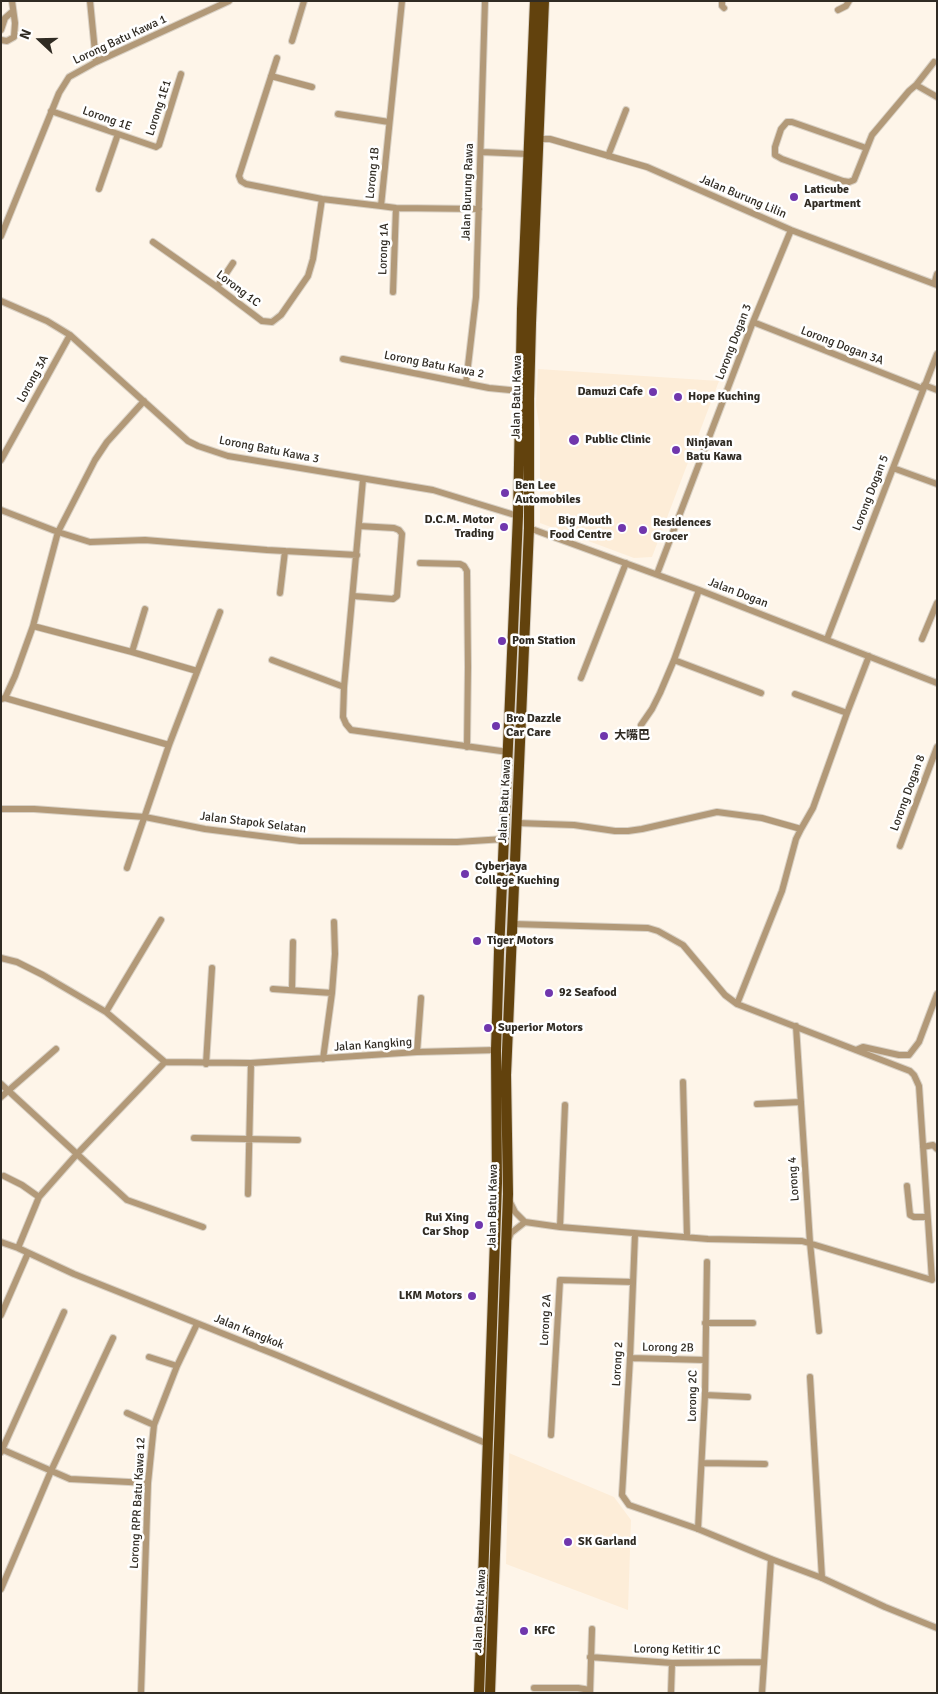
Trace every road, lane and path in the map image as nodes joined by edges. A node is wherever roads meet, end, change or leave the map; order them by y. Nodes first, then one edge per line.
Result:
1 (12, 1) edge
2 (90, 1) edge
3 (229, 1) edge
4 (304, 1) edge
5 (402, 1) edge
6 (485, 1) edge
7 (535, 1) edge
8 (544, 1) edge
9 (849, 1) edge
10 (838, 10) dead end
11 (12, 11) junction
12 (1, 30) edge
13 (1, 40) edge
14 (292, 41) dead end
15 (277, 58) dead end
16 (96, 62) junction
17 (934, 62) dead end
18 (181, 74) dead end
19 (271, 76) junction
20 (916, 85) junction
21 (312, 87) dead end
22 (937, 98) edge
23 (626, 110) dead end
24 (51, 111) junction
25 (338, 114) dead end
26 (389, 122) junction
27 (118, 134) junction
28 (538, 139) junction
29 (156, 147) joint
30 (866, 148) junction
31 (481, 152) junction
32 (528, 154) junction
33 (608, 156) junction
34 (99, 189) dead end
35 (322, 199) junction
36 (380, 206) junction
37 (396, 208) junction
38 (479, 208) junction
39 (791, 230) junction
40 (1, 236) edge
41 (153, 242) dead end
42 (234, 263) dead end
43 (937, 274) edge
44 (935, 284) edge
45 (217, 287) junction
46 (393, 292) dead end
47 (1, 301) edge
48 (753, 322) junction
49 (70, 336) junction
50 (937, 354) edge
51 (344, 359) dead end
52 (466, 383) junction
53 (923, 387) junction
54 (520, 390) junction
55 (937, 390) edge
56 (144, 401) junction
57 (1, 460) edge
58 (893, 468) junction
59 (364, 479) junction
60 (937, 484) edge
61 (1, 510) edge
62 (518, 516) junction
63 (359, 526) junction
64 (529, 528) junction
65 (58, 532) junction
66 (285, 551) junction
67 (357, 555) junction
68 (420, 563) dead end
69 (626, 563) junction
70 (657, 574) junction
71 (699, 590) junction
72 (280, 592) dead end
73 (353, 596) junction
74 (937, 603) edge
75 (146, 609) dead end
76 (220, 612) dead end
77 (34, 626) junction
78 (827, 639) junction
79 (922, 639) dead end
80 (132, 652) junction
81 (869, 656) junction
82 (272, 660) dead end
83 (674, 660) junction
84 (197, 671) junction
85 (581, 678) dead end
86 (937, 683) edge
87 (344, 687) junction
88 (761, 693) dead end
89 (795, 694) dead end
90 (3, 698) edge
91 (847, 713) junction
92 (641, 725) dead end
93 (169, 745) junction
94 (467, 747) junction
95 (937, 747) edge
96 (508, 752) junction
97 (1, 810) edge
98 (145, 817) junction
99 (517, 823) junction
100 (801, 829) junction
101 (504, 839) junction
102 (900, 846) dead end
103 (127, 868) dead end
104 (161, 920) dead end
105 (334, 922) dead end
106 (513, 924) junction
107 (293, 942) dead end
108 (1, 958) edge
109 (212, 968) dead end
110 (274, 989) dead end
111 (292, 990) junction
112 (332, 993) junction
113 (937, 994) edge
114 (420, 998) dead end
115 (737, 1004) junction
116 (106, 1012) junction
117 (796, 1026) junction
118 (56, 1049) dead end
119 (496, 1050) junction
120 (856, 1050) junction
121 (417, 1052) junction
122 (323, 1059) junction
123 (165, 1062) junction
124 (251, 1063) junction
125 (206, 1064) junction
126 (683, 1082) dead end
127 (1, 1084) edge
128 (8, 1090) junction
129 (1, 1096) edge
130 (801, 1102) junction
131 (756, 1104) dead end
132 (565, 1105) dead end
133 (194, 1138) dead end
134 (250, 1139) junction
135 (298, 1140) dead end
136 (923, 1147) junction
137 (937, 1149) edge
138 (77, 1154) junction
139 (4, 1176) dead end
140 (907, 1186) dead end
141 (248, 1194) dead end
142 (508, 1194) junction
143 (39, 1197) junction
144 (927, 1217) junction
145 (525, 1222) junction
146 (203, 1227) dead end
147 (560, 1227) junction
148 (635, 1234) junction
149 (687, 1236) junction
150 (1, 1242) edge
151 (810, 1243) junction
152 (18, 1248) junction
153 (28, 1253) junction
154 (505, 1254) junction
155 (707, 1262) dead end
156 (934, 1280) edge
157 (633, 1282) junction
158 (64, 1312) dead end
159 (1, 1315) edge
160 (705, 1323) junction
161 (753, 1323) dead end
162 (197, 1324) junction
163 (818, 1331) dead end
164 (113, 1338) dead end
165 (149, 1357) dead end
166 (630, 1358) junction
167 (705, 1360) junction
168 (177, 1366) junction
169 (810, 1377) dead end
170 (704, 1395) junction
171 (748, 1397) dead end
172 (127, 1413) dead end
173 (154, 1425) junction
174 (551, 1435) dead end
175 (488, 1444) junction
176 (2, 1450) edge
177 (702, 1463) junction
178 (764, 1464) dead end
179 (51, 1471) junction
180 (148, 1482) junction
181 (698, 1529) junction
182 (771, 1559) junction
183 (822, 1578) junction
184 (1, 1589) edge
185 (937, 1628) edge
186 (592, 1629) dead end
187 (590, 1657) junction
188 (764, 1662) junction
189 (672, 1663) junction
190 (534, 1688) dead end
191 (590, 1691) edge
192 (142, 1693) edge
193 (479, 1693) edge
194 (490, 1693) edge
195 (671, 1693) edge
196 (762, 1693) edge

1 - 11 street
2 - 16 street
3 - 16 street, Lorong Batu Kawa 1
4 - 14 street
5 - 26 street, Lorong 1B
6 - 31 street, Jalan Burung Rawa
7 - 32 highway, Jalan Batu Kawa
8 - 28 highway, Jalan Batu Kawa
9 - 10 street
11 - 12 street
11 - 13 street
15 - 19 street
16 - 24 street, Lorong Batu Kawa 1
17 - 20 street
18 - 29 street, Lorong 1E1
19 - 21 street
19 - 35 street, Lorong 1B
20 - 22 street
20 - 30 street
23 - 33 street
24 - 27 street, Lorong 1E
24 - 40 street, Lorong Batu Kawa 1
25 - 26 street
26 - 36 street, Lorong 1B
27 - 29 street, Lorong 1E
27 - 34 street
28 - 33 street, Jalan Burung Lilin
28 - 64 highway, Jalan Batu Kawa
30 - 30 street
31 - 32 street
31 - 38 street, Jalan Burung Rawa
32 - 54 highway, Jalan Batu Kawa
33 - 39 street, Jalan Burung Lilin
35 - 36 street, Lorong 1B
35 - 45 street, Lorong 1C
36 - 37 street
37 - 38 street
37 - 46 street, Lorong 1A
38 - 52 street, Jalan Burung Rawa
39 - 44 street, Jalan Burung Lilin
39 - 48 street, Lorong Dogan 3
41 - 45 street, Lorong 1C
42 - 45 street
43 - 44 street
47 - 49 street, Lorong Batu Kawa 3
48 - 53 street, Lorong Dogan 3A
48 - 70 street, Lorong Dogan 3
49 - 56 street, Lorong Batu Kawa 3
49 - 57 street, Lorong 3A
50 - 53 street, Lorong Dogan 5
51 - 52 street, Lorong Batu Kawa 2
52 - 54 street, Lorong Batu Kawa 2
53 - 55 street, Lorong Dogan 3A
53 - 58 street, Lorong Dogan 5
54 - 62 highway, Jalan Batu Kawa
56 - 59 street, Lorong Batu Kawa 3
56 - 65 street
58 - 60 street
58 - 78 street, Lorong Dogan 5
59 - 62 street, Lorong Batu Kawa 3
59 - 63 street
61 - 65 street
62 - 96 highway, Jalan Batu Kawa
63 - 67 street
63 - 73 street
64 - 69 street, Jalan Dogan
64 - 99 highway, Jalan Batu Kawa
65 - 66 street
65 - 77 street
66 - 67 street
66 - 72 street
67 - 73 street
68 - 94 street
69 - 70 street, Jalan Dogan
69 - 85 street
70 - 71 street, Jalan Dogan
71 - 78 street, Jalan Dogan
71 - 83 street
73 - 87 street
74 - 79 street
75 - 80 street
76 - 84 street
77 - 80 street
77 - 90 street
78 - 81 street, Jalan Dogan
80 - 84 street
81 - 86 street, Jalan Dogan
81 - 91 street
82 - 87 street
83 - 88 street
83 - 92 street
84 - 93 street
87 - 94 street
89 - 91 street
90 - 93 street
91 - 100 street
93 - 98 street
94 - 96 street
95 - 102 street, Lorong Dogan 8
96 - 101 highway, Jalan Batu Kawa
97 - 98 street, Jalan Stapok Selatan
98 - 101 street, Jalan Stapok Selatan
98 - 103 street
99 - 100 street
99 - 106 highway, Jalan Batu Kawa
100 - 115 street
101 - 119 highway, Jalan Batu Kawa
104 - 116 street
105 - 112 street
106 - 115 street
106 - 142 highway, Jalan Batu Kawa
107 - 111 street
108 - 116 street
109 - 125 street
110 - 111 street
111 - 112 street
112 - 122 street
113 - 120 street
114 - 121 street
115 - 117 street
116 - 123 street
117 - 120 street
117 - 130 street, Lorong 4
118 - 128 street
119 - 121 street, Jalan Kangking
119 - 175 highway, Jalan Batu Kawa
120 - 136 street
121 - 122 street, Jalan Kangking
122 - 124 street, Jalan Kangking
123 - 125 street, Jalan Kangking
123 - 138 street
124 - 125 street, Jalan Kangking
124 - 134 street
126 - 149 street
127 - 128 street
128 - 129 street
128 - 138 street
130 - 131 street
130 - 151 street, Lorong 4
132 - 147 street
133 - 134 street
134 - 135 street
134 - 141 street
136 - 137 street
136 - 144 street
138 - 143 street
138 - 146 street
139 - 143 street
140 - 144 street
142 - 145 street
142 - 154 highway, Jalan Batu Kawa
143 - 152 street
144 - 156 street
145 - 147 street
145 - 154 street
147 - 148 street
148 - 149 street
148 - 157 street, Lorong 2
149 - 151 street
150 - 152 street, Jalan Kangkok
151 - 156 street
151 - 163 street, Lorong 4
152 - 153 street, Jalan Kangkok
153 - 159 street
153 - 162 street, Jalan Kangkok
154 - 194 highway, Jalan Batu Kawa
155 - 160 street, Lorong 2C
157 - 166 street, Lorong 2
157 - 174 street, Lorong 2A
158 - 176 street
160 - 161 street
160 - 167 street, Lorong 2C
162 - 168 street, Lorong RPR Batu Kawa 12
162 - 175 street, Jalan Kangkok
164 - 179 street
165 - 168 street
166 - 167 street, Lorong 2B
166 - 181 street, Lorong 2
167 - 170 street, Lorong 2C
168 - 173 street, Lorong RPR Batu Kawa 12
169 - 183 street
170 - 171 street
170 - 177 street, Lorong 2C
172 - 173 street
173 - 180 street, Lorong RPR Batu Kawa 12
175 - 193 highway, Jalan Batu Kawa
176 - 179 street
177 - 178 street
177 - 181 street, Lorong 2C
179 - 180 street
179 - 184 street
180 - 192 street, Lorong RPR Batu Kawa 12
181 - 182 street
182 - 183 street
182 - 188 street
183 - 185 street
186 - 187 street
187 - 189 street, Lorong Ketitir 1C
187 - 191 street
188 - 189 street, Lorong Ketitir 1C
188 - 196 street
189 - 195 street
190 - 191 street

